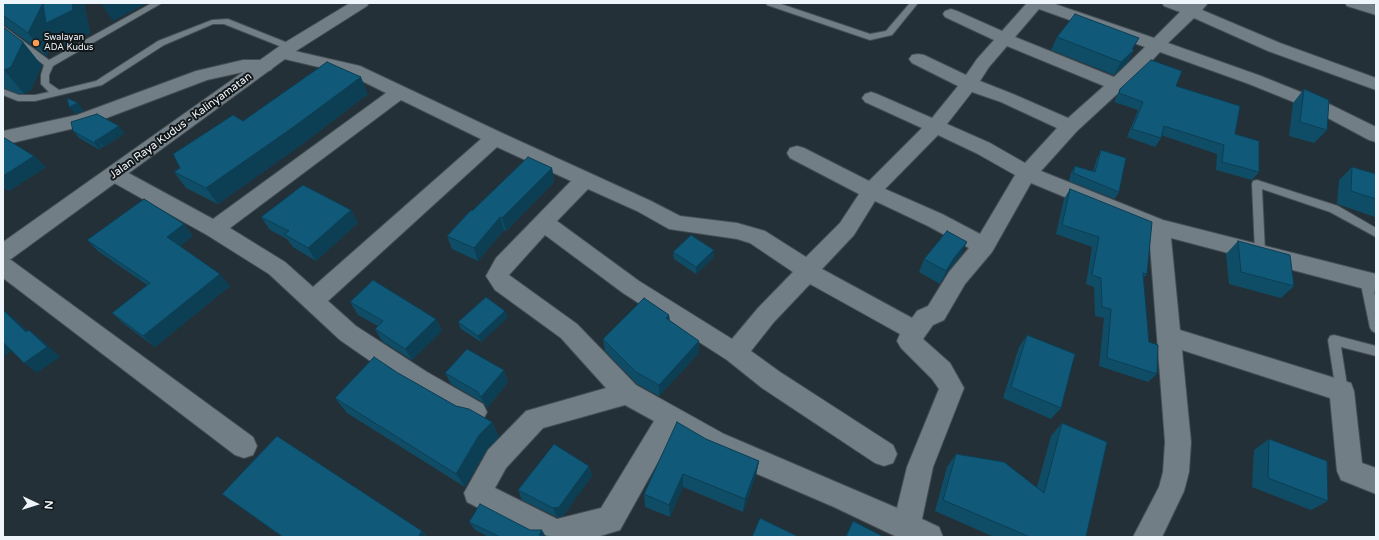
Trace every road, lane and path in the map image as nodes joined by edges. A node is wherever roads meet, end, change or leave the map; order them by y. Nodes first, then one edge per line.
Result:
1 (158, 3) edge
2 (361, 3) edge
3 (770, 3) edge
4 (914, 3) edge
5 (1036, 3) edge
6 (1170, 3) edge
7 (1353, 3) edge
8 (1196, 7) edge
9 (1376, 10) edge
10 (951, 14) dead end
11 (3, 29) edge
12 (1005, 39) junction
13 (1156, 46) junction
14 (286, 50) junction
15 (918, 59) dead end
16 (49, 64) junction
17 (265, 66) junction
18 (969, 84) junction
19 (1116, 84) junction
20 (1376, 84) edge
21 (3, 92) edge
22 (399, 92) junction
23 (57, 93) junction
24 (871, 98) dead end
25 (1070, 126) junction
26 (935, 127) junction
27 (1376, 134) edge
28 (3, 138) edge
29 (495, 138) junction
30 (797, 153) dead end
31 (1027, 173) junction
32 (114, 174) junction
33 (585, 179) junction
34 (871, 191) junction
35 (543, 222) junction
36 (1159, 227) junction
37 (214, 229) junction
38 (1376, 233) edge
39 (984, 246) junction
40 (1260, 252) junction
41 (3, 253) edge
42 (3, 266) edge
43 (806, 270) junction
44 (1371, 281) edge
45 (312, 301) junction
46 (1376, 328) edge
47 (915, 331) junction
48 (1168, 336) junction
49 (1376, 351) edge
50 (736, 353) junction
51 (1342, 391) junction
52 (627, 393) junction
53 (474, 412) edge
54 (670, 417) junction
55 (244, 446) dead end
56 (884, 454) dead end
57 (1376, 481) edge
58 (917, 532) edge
59 (1147, 537) edge

1 - 16 lane
2 - 14 street, Jalan Raya Kudus - Kalinyamatan
3 - 4 lane
5 - 12 street
5 - 13 street
6 - 8 street
7 - 9 street
8 - 13 street
8 - 20 street
10 - 12 street
11 - 16 lane
12 - 18 street
12 - 19 street
13 - 19 street
13 - 27 street
14 - 17 street, Jalan Raya Kudus - Kalinyamatan
14 - 22 street
14 - 23 lane
15 - 18 street
16 - 23 lane
17 - 28 street
17 - 32 street, Jalan Raya Kudus - Kalinyamatan
18 - 25 street
18 - 26 street
19 - 25 street
21 - 23 lane
22 - 29 street
22 - 37 street
24 - 26 street
25 - 31 street
26 - 31 street
26 - 34 street
29 - 33 street
29 - 45 street
30 - 34 street
31 - 36 street
31 - 39 street
32 - 37 street
32 - 41 street, Jalan Raya Kudus - Kalinyamatan
33 - 35 street
33 - 43 street
34 - 39 street
34 - 43 street
35 - 50 street
35 - 52 street
36 - 40 street
36 - 48 street
37 - 45 street
38 - 40 lane
39 - 47 street
40 - 44 street
42 - 55 street
43 - 47 street
43 - 50 street
44 - 46 lane
45 - 53 street
47 - 58 street
48 - 51 street
48 - 59 street
49 - 51 lane
50 - 56 street
51 - 57 street
52 - 54 street
52 - 54 street
54 - 58 street

